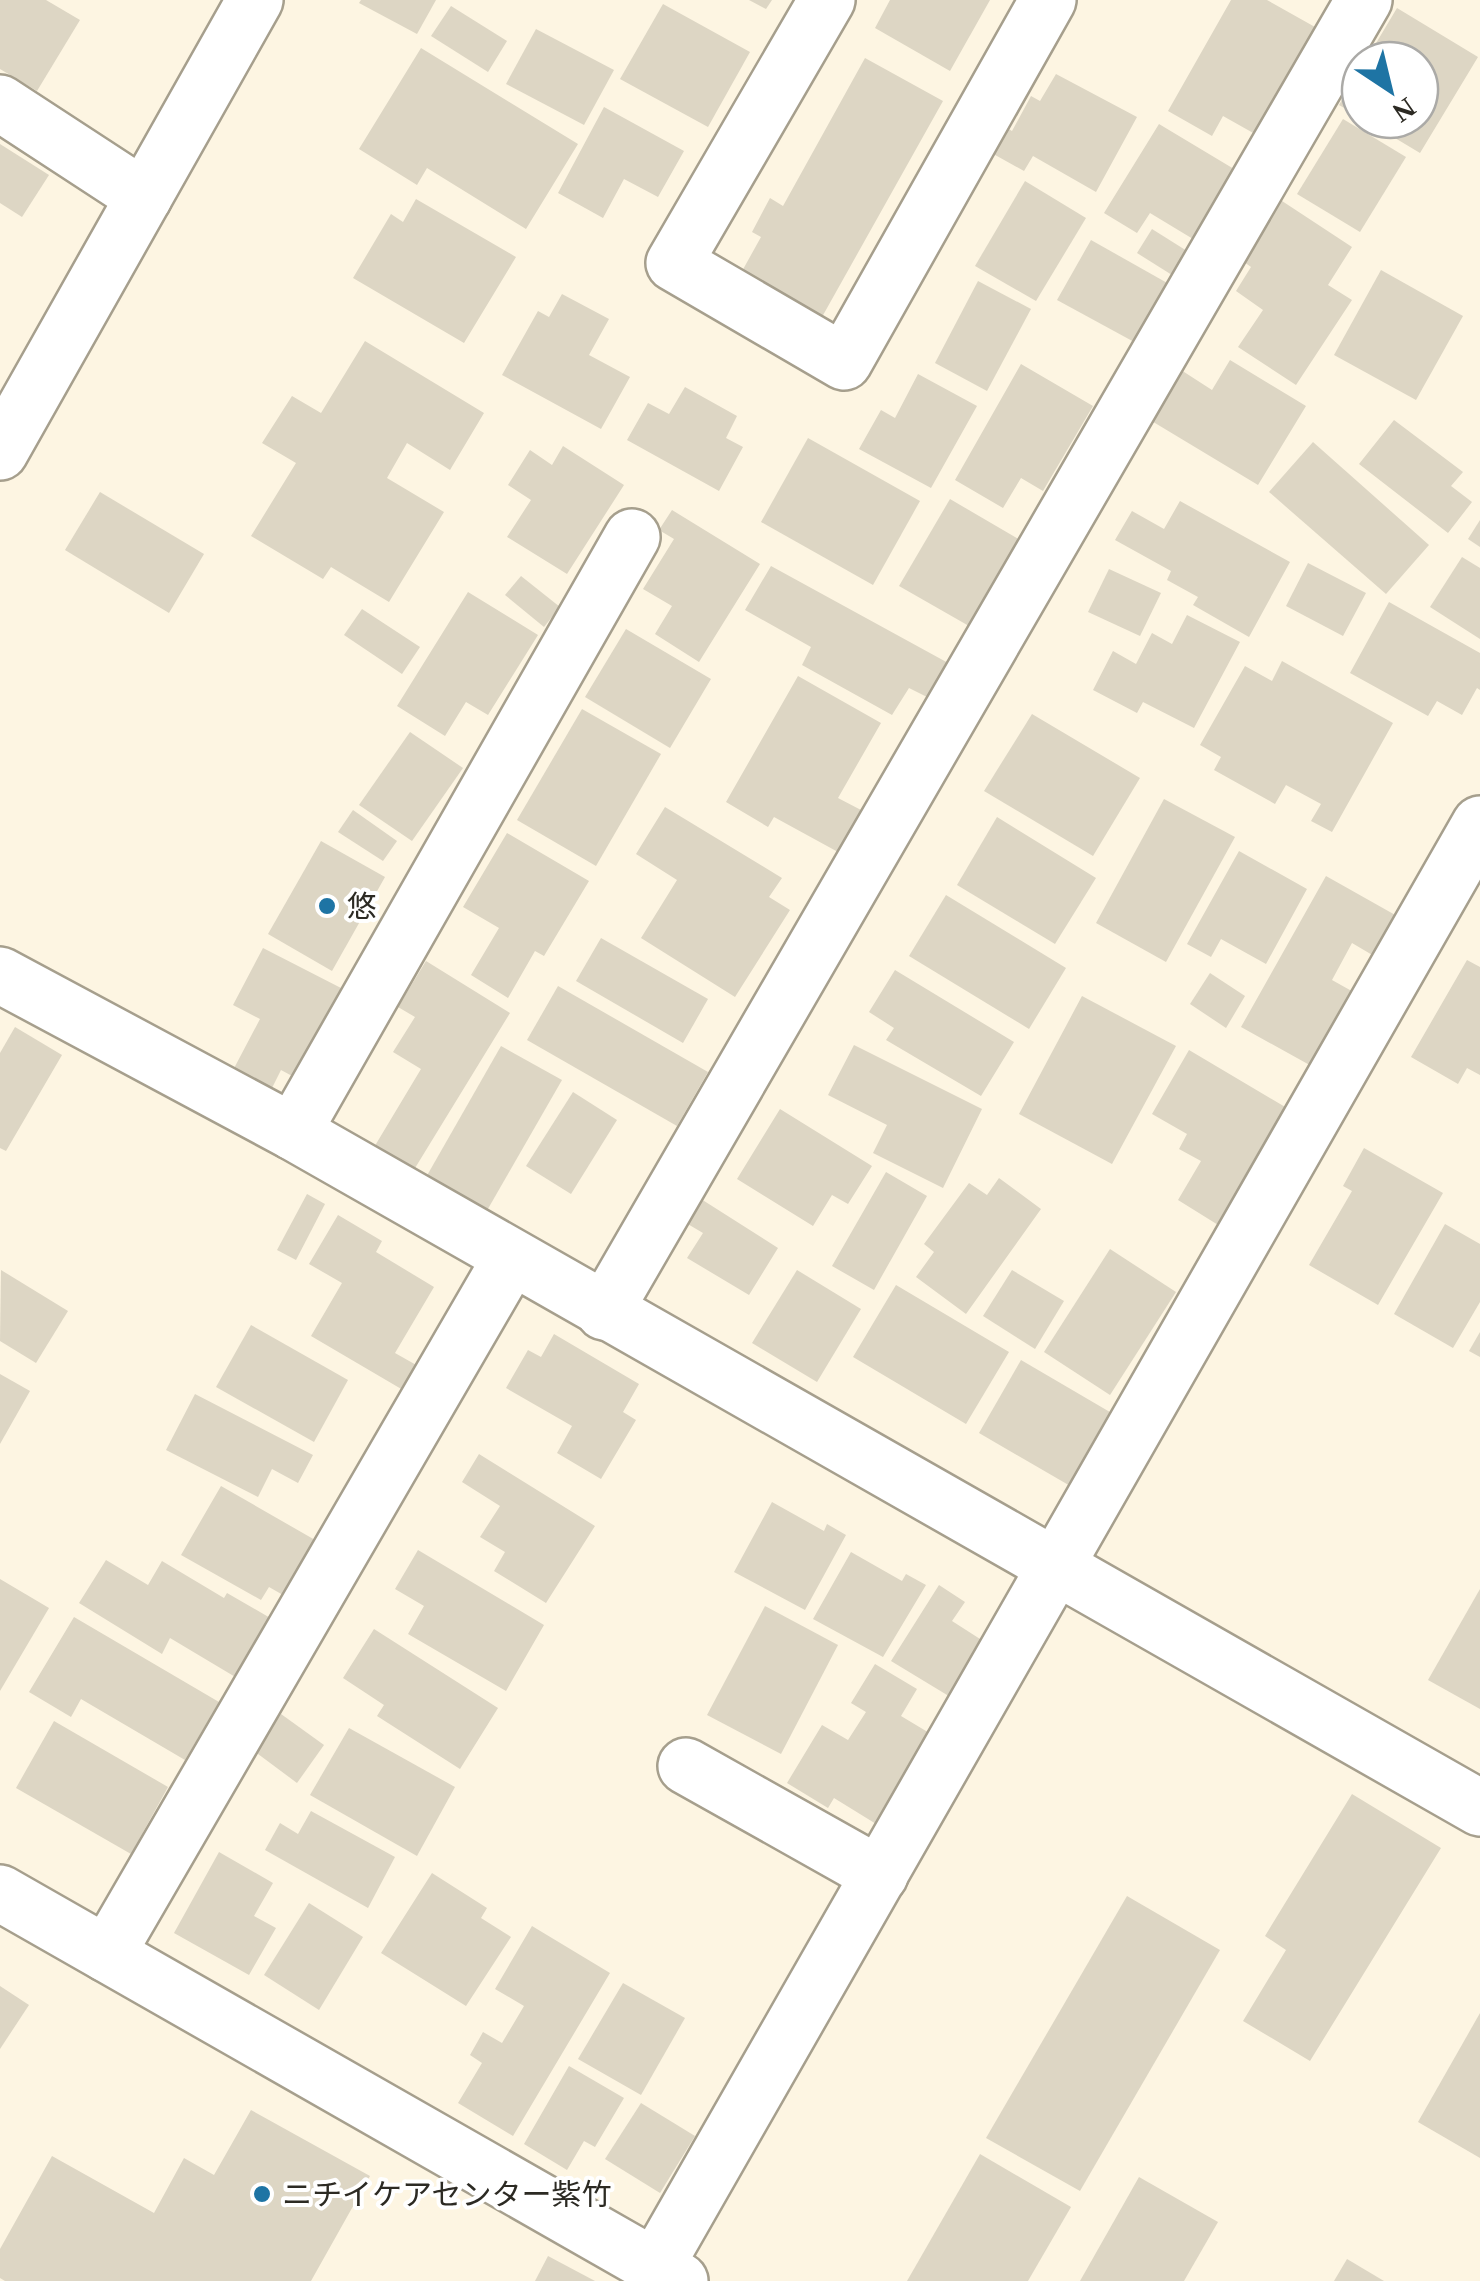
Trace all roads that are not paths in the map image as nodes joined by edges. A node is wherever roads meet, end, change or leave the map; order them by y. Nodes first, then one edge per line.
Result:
1 (255, 0) edge
2 (827, 0) edge
3 (1048, 0) edge
4 (1364, 0) edge
5 (0, 104) edge
6 (144, 196) junction
7 (0, 452) edge
8 (632, 537) dead end
9 (1480, 824) edge
10 (0, 975) edge
11 (293, 1132) junction
12 (512, 1258) junction
13 (604, 1312) junction
14 (1055, 1568) junction
15 (686, 1766) dead end
16 (1480, 1808) edge
17 (880, 1875) junction
18 (0, 1894) edge
19 (107, 1954) junction
20 (668, 2274) edge

1 - 6 street
2 - 3 street
4 - 13 street
5 - 6 street
6 - 7 street
8 - 11 street
9 - 14 street
10 - 11 street
11 - 12 street
12 - 13 street
12 - 19 street
13 - 14 street
14 - 16 street
14 - 17 street
15 - 17 street
17 - 20 street
18 - 19 street
19 - 20 street

